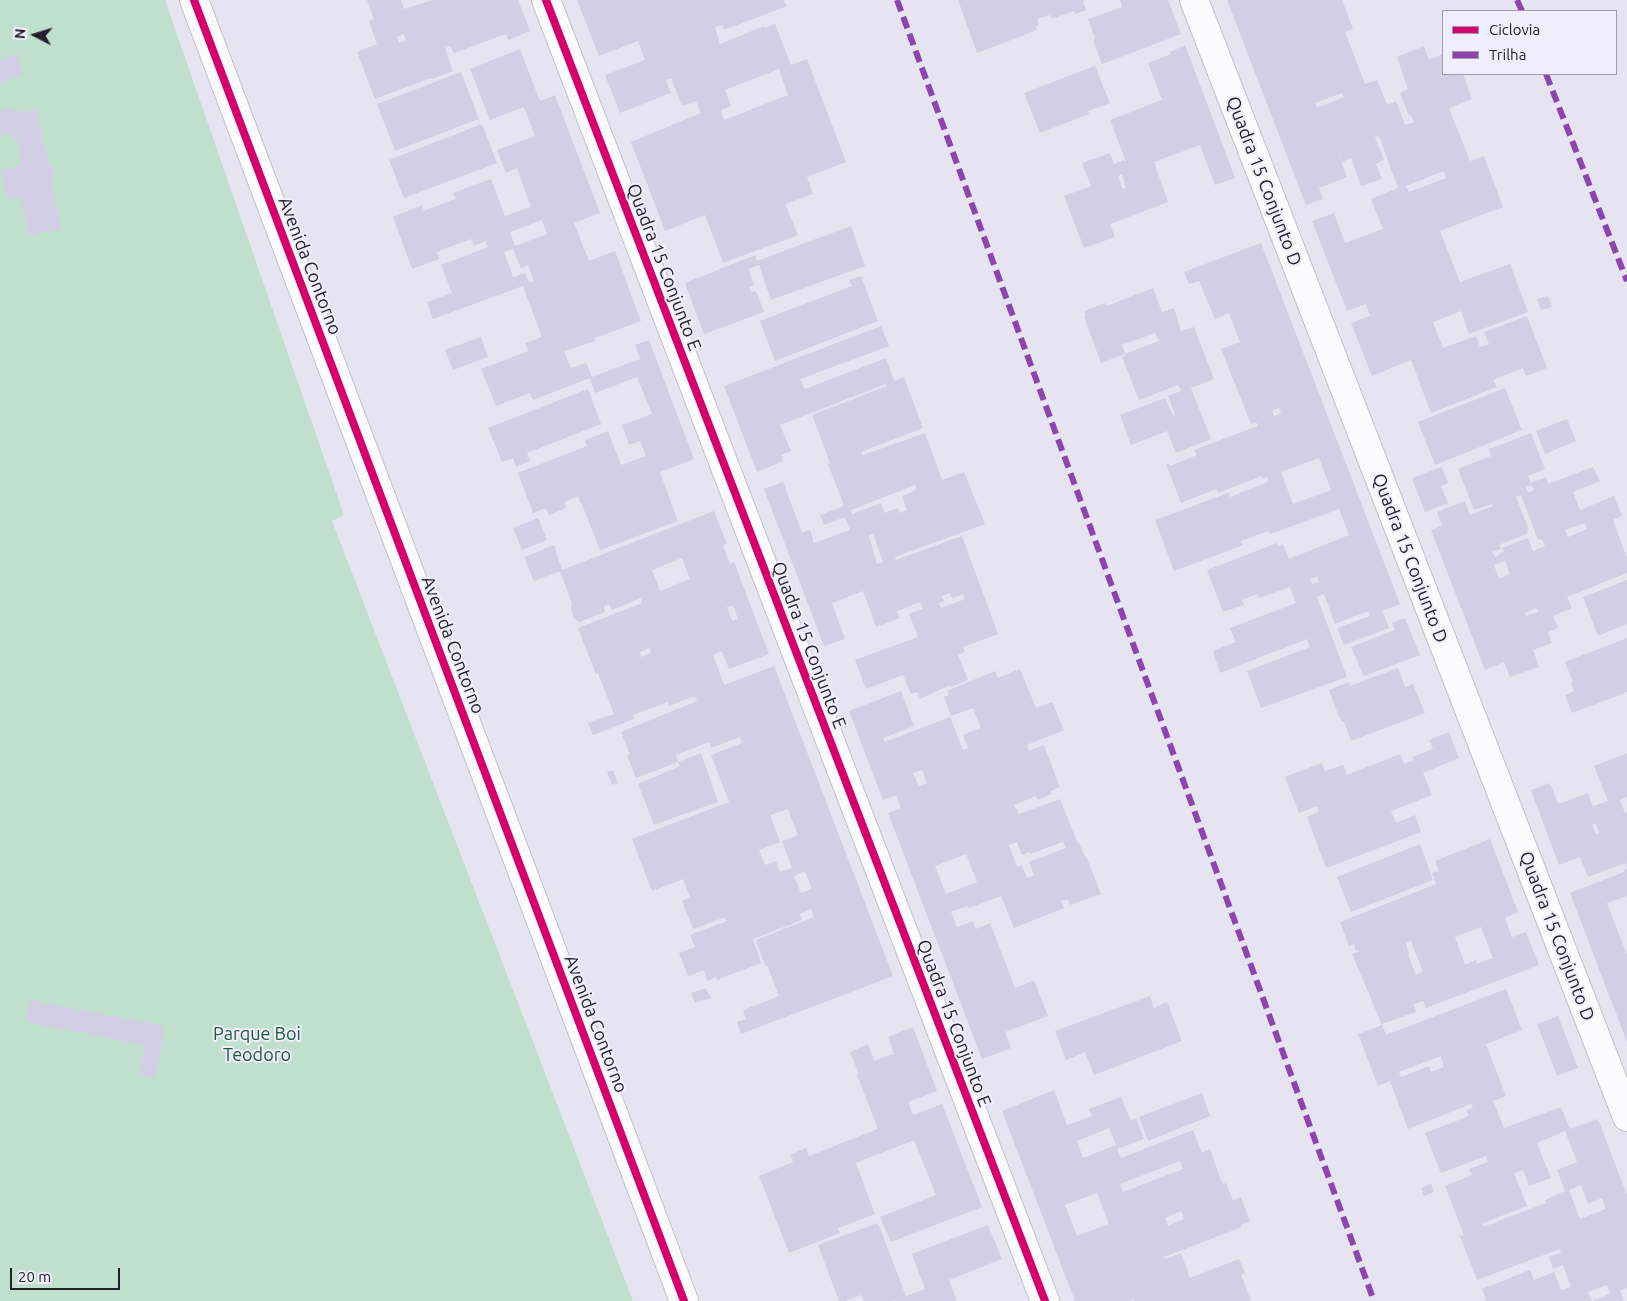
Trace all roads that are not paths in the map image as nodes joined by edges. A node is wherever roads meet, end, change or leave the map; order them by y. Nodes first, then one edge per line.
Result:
1 (194, 0) edge
2 (546, 0) edge
3 (1194, 0) edge
4 (1627, 1117) edge
5 (684, 1301) edge
6 (1045, 1301) edge

1 - 5 street, Avenida Contorno
2 - 6 street, Quadra 15 Conjunto E
3 - 4 street, Quadra 15 Conjunto D

